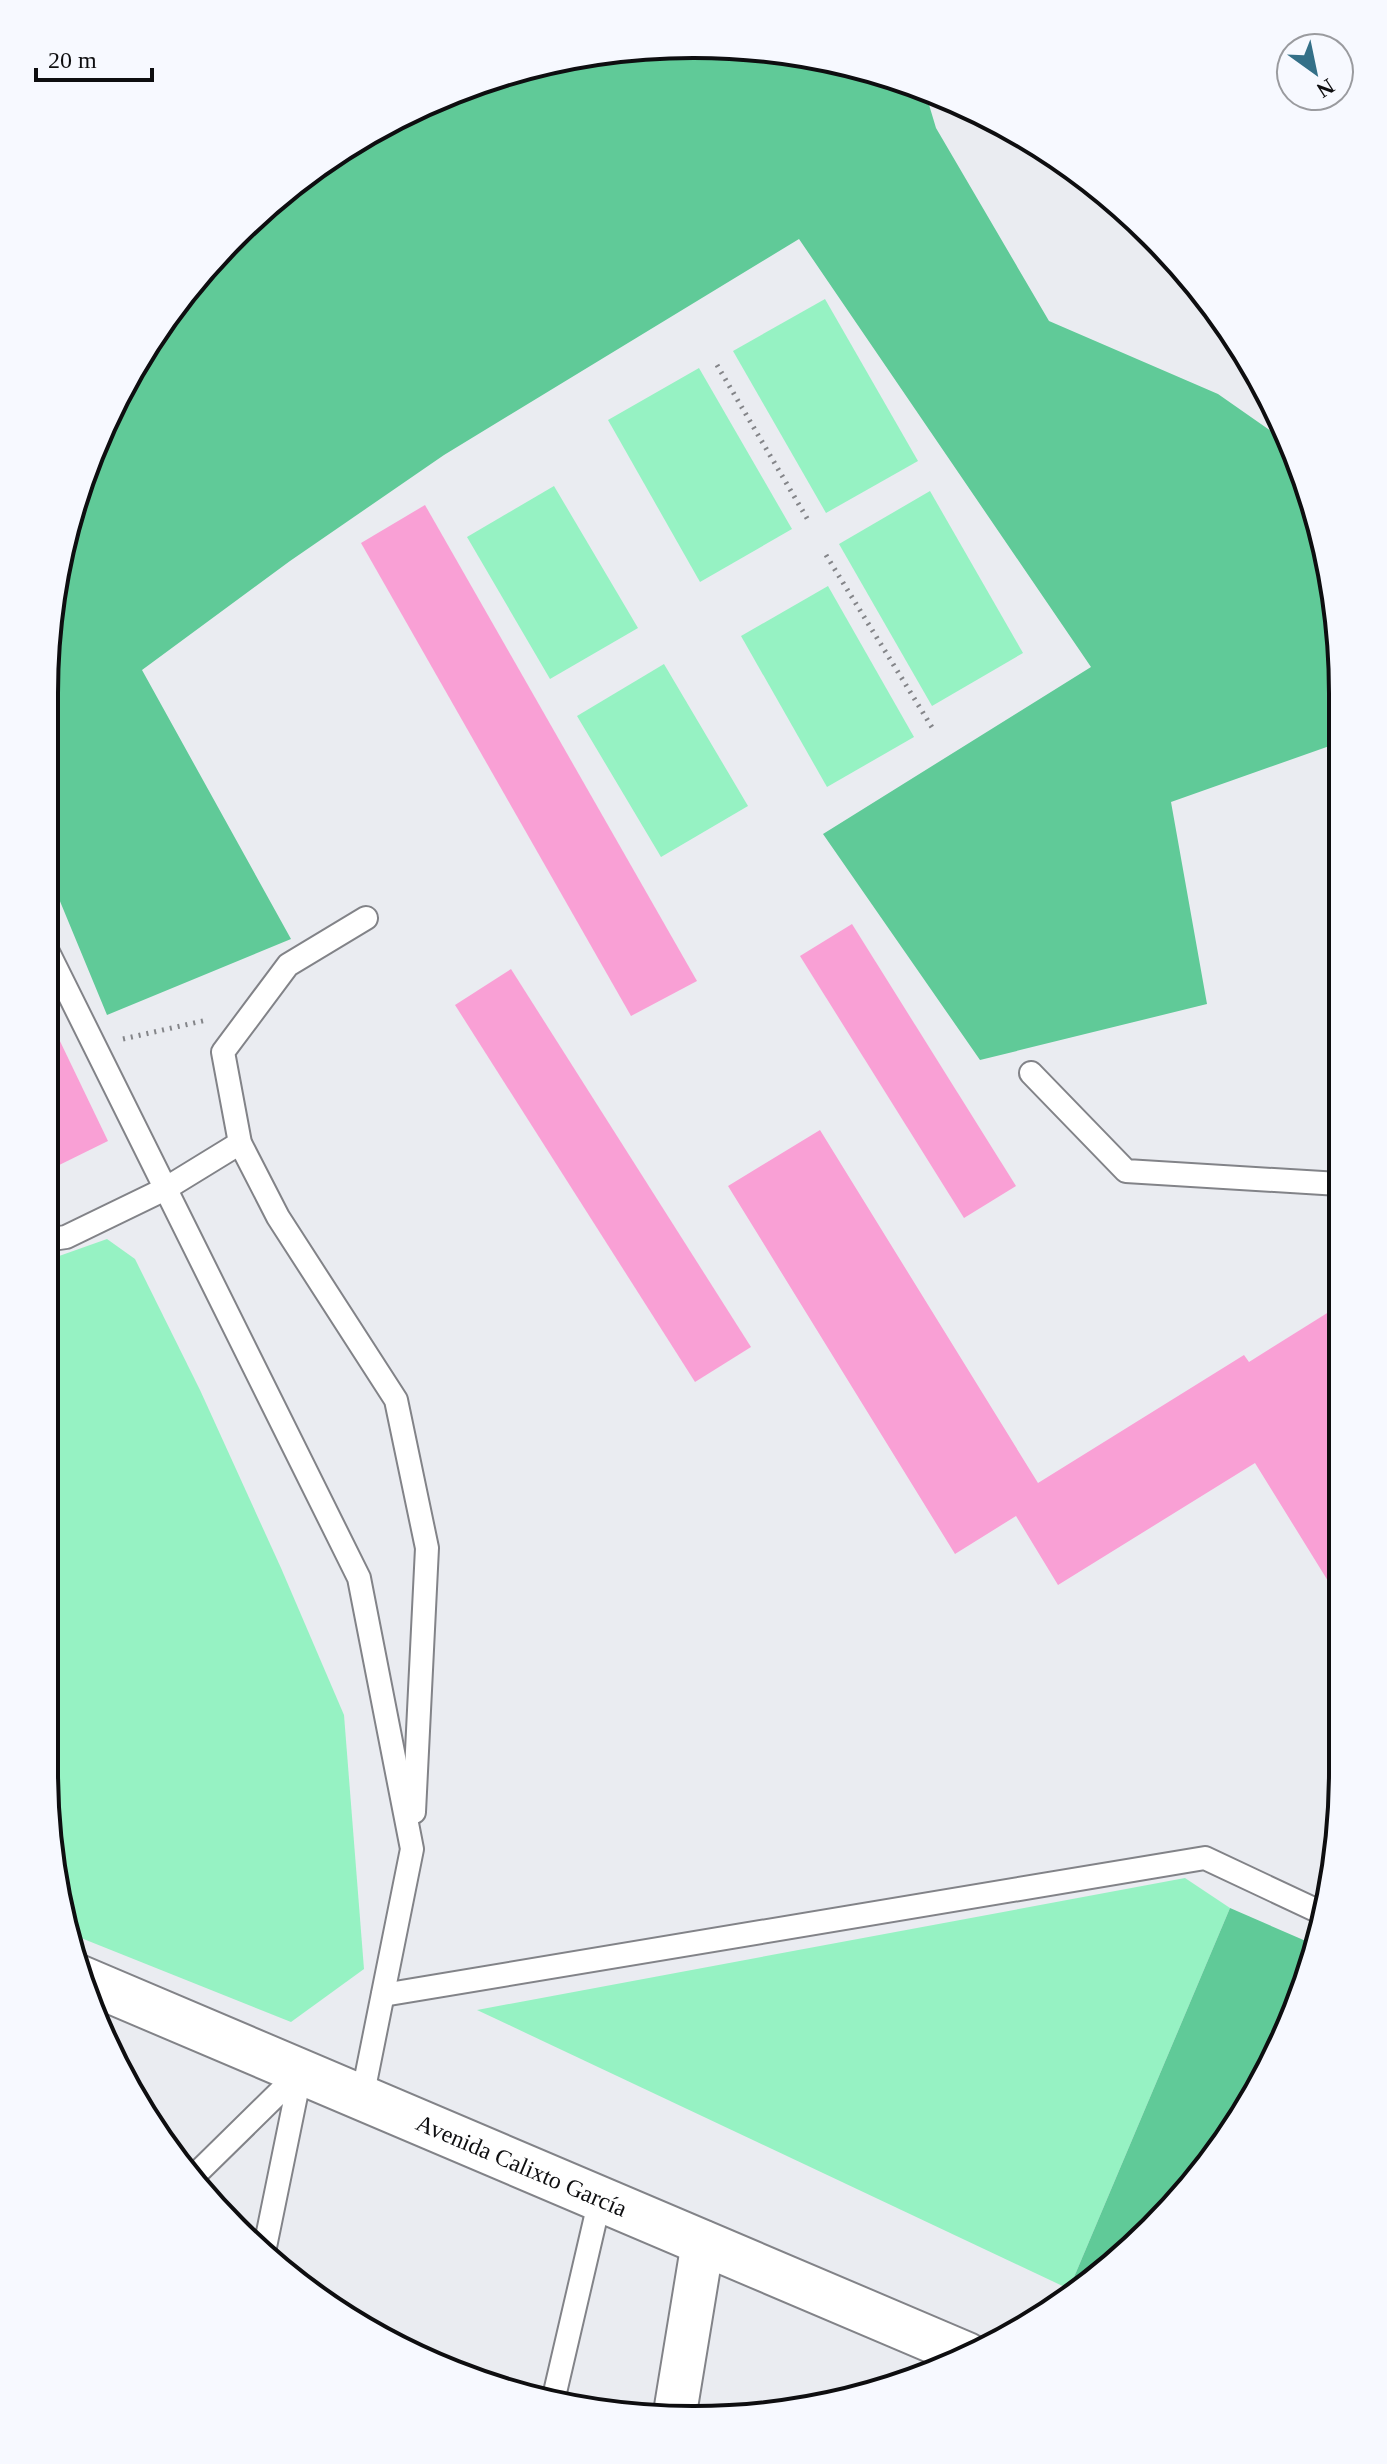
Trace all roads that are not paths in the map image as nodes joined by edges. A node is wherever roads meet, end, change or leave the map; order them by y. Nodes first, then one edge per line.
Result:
1 (366, 918) dead end
2 (58, 972) edge
3 (1031, 1073) dead end
4 (240, 1143) junction
5 (1329, 1183) edge
6 (165, 1189) junction
7 (58, 1238) edge
8 (412, 1849) junction
9 (1313, 1909) edge
10 (95, 1984) edge
11 (383, 1995) junction
12 (301, 2071) junction
13 (362, 2098) junction
14 (200, 2170) edge
15 (600, 2199) junction
16 (266, 2241) edge
17 (703, 2242) junction
18 (955, 2350) edge
19 (555, 2390) edge
20 (676, 2406) edge

1 - 4 lane
2 - 6 lane
3 - 5 lane
4 - 6 lane
4 - 8 lane
6 - 7 lane
6 - 8 lane
8 - 11 lane
9 - 11 lane
10 - 12 street, Avenida Calixto García
11 - 13 lane
12 - 13 street, Avenida Calixto García
12 - 14 lane
12 - 16 lane
13 - 15 street, Avenida Calixto García
15 - 17 street, Avenida Calixto García
15 - 19 lane
17 - 18 street, Avenida Calixto García
17 - 20 street

